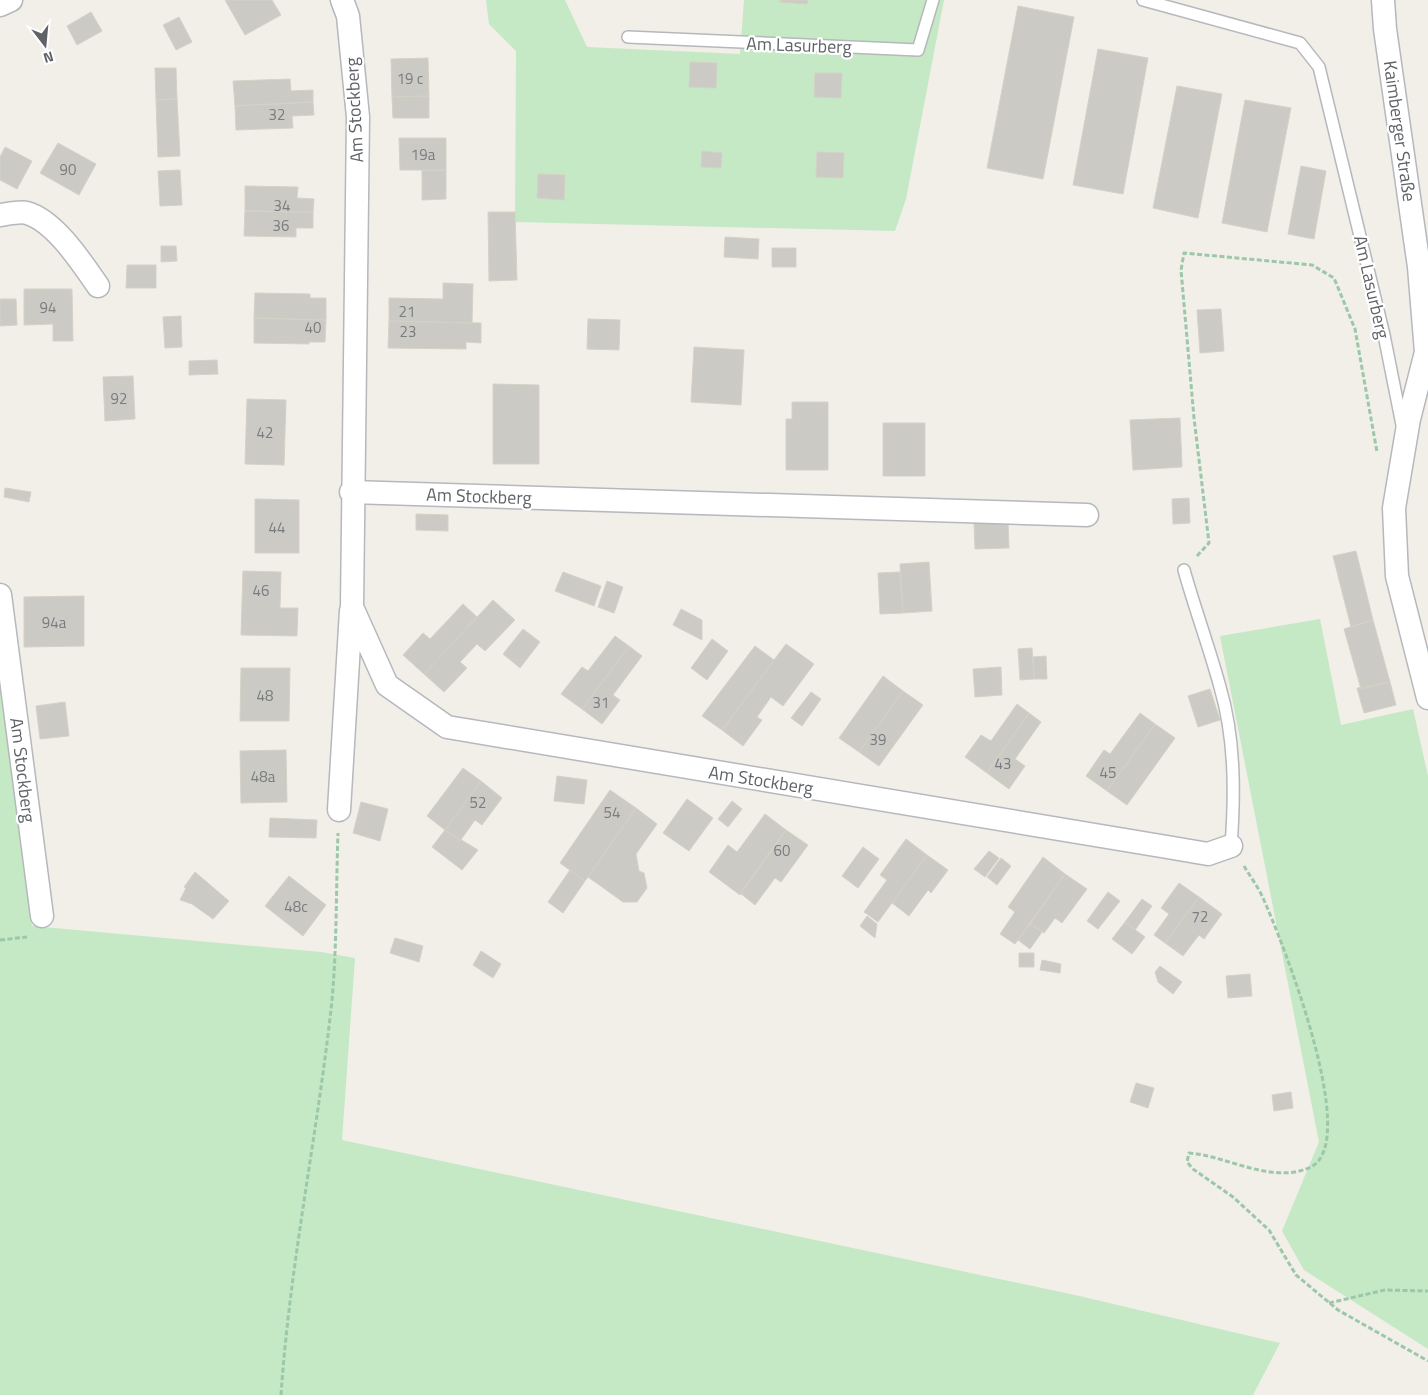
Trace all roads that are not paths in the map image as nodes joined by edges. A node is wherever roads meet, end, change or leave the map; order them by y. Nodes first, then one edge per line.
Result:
1 (11, 0) edge
2 (342, 0) edge
3 (933, 0) edge
4 (1143, 0) edge
5 (1383, 0) edge
6 (0, 5) edge
7 (628, 37) dead end
8 (0, 215) edge
9 (98, 286) dead end
10 (1406, 438) junction
11 (351, 492) junction
12 (1087, 515) dead end
13 (1184, 570) road end
14 (0, 595) edge
15 (352, 608) junction
16 (1428, 698) edge
17 (339, 810) road end
18 (1231, 846) joint
19 (42, 916) dead end

1 - 6 street
2 - 11 street, Am Stockberg
3 - 7 lane, Am Lasurberg
4 - 10 lane, Am Lasurberg
5 - 10 street, Kaimberger Straße
8 - 9 street
10 - 16 street, Am Lasurberg
11 - 12 street, Am Stockberg
11 - 15 street, Am Stockberg
13 - 18 lane
14 - 19 street, Am Stockberg
15 - 17 street, Am Stockberg
15 - 18 street, Am Stockberg

